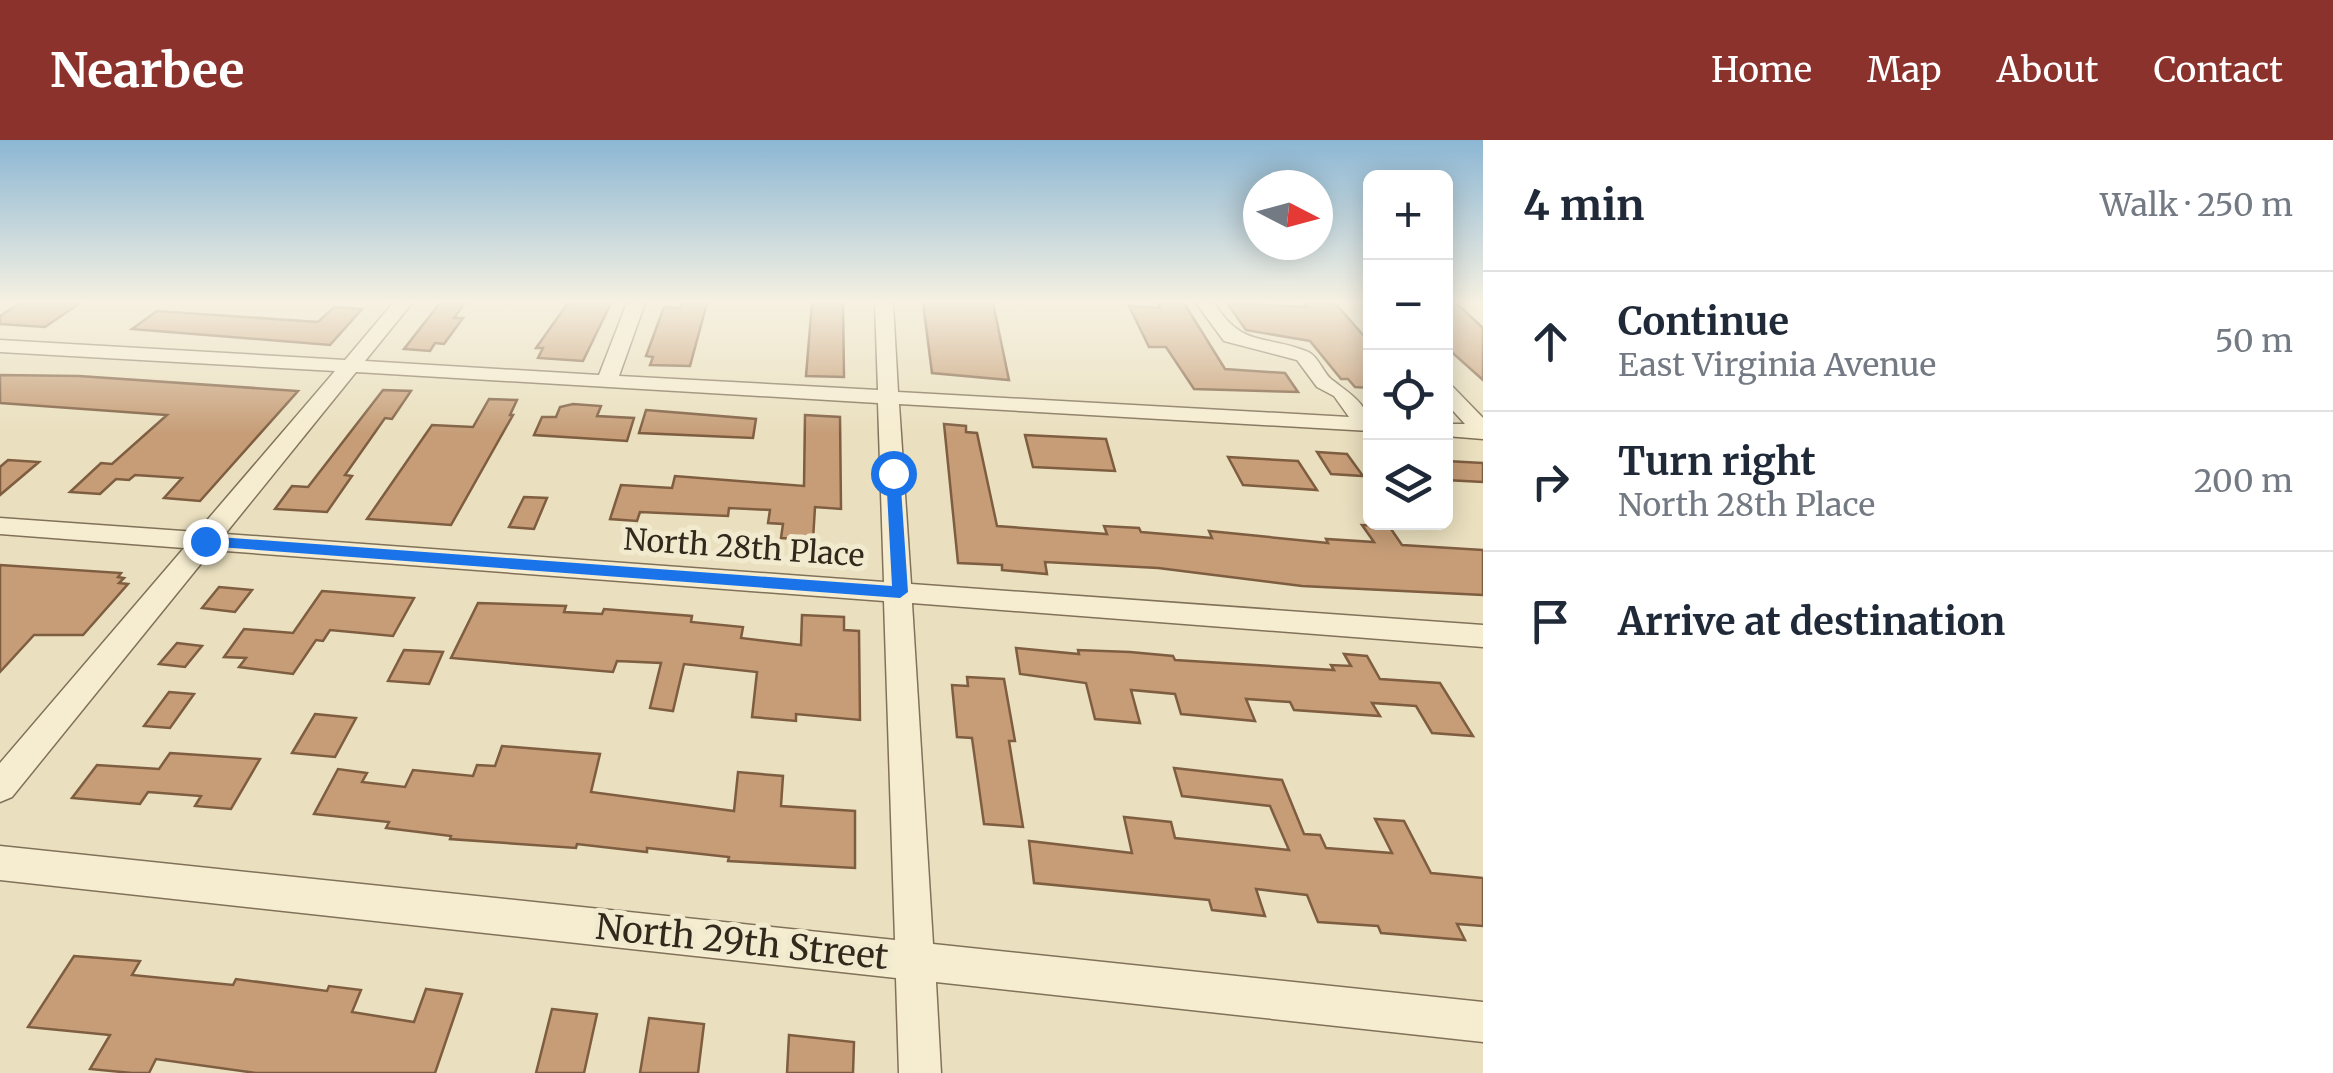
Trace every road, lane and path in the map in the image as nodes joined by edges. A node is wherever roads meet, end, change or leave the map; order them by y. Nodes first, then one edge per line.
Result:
1 (9, 347) edge
2 (367, 347) edge
3 (620, 347) edge
4 (887, 347) edge
5 (1268, 347) edge
6 (351, 366) junction
7 (607, 381) junction
8 (1324, 383) junction
9 (890, 397) junction
10 (1453, 399) edge
11 (1363, 419) edge
12 (1342, 424) junction
13 (1363, 425) edge
14 (1453, 430) edge
15 (1483, 431) edge
16 (0, 526) edge
17 (205, 541) junction
18 (900, 592) junction
19 (1483, 636) edge
20 (0, 787) edge
21 (0, 863) edge
22 (915, 960) junction
23 (1483, 1022) edge
24 (920, 1073) edge

1 - 6 street
2 - 6 street
3 - 7 street
4 - 9 street
5 - 8 street
6 - 7 street
6 - 17 street
7 - 9 street
8 - 11 street
8 - 12 street
9 - 12 street
9 - 18 street
10 - 15 street
12 - 13 street
14 - 15 street
16 - 17 street, North 28th Place
17 - 18 street, North 28th Place
17 - 20 street
18 - 19 street, North 28th Place
18 - 22 street
21 - 22 street, North 29th Street
22 - 23 street, North 29th Street
22 - 24 street

